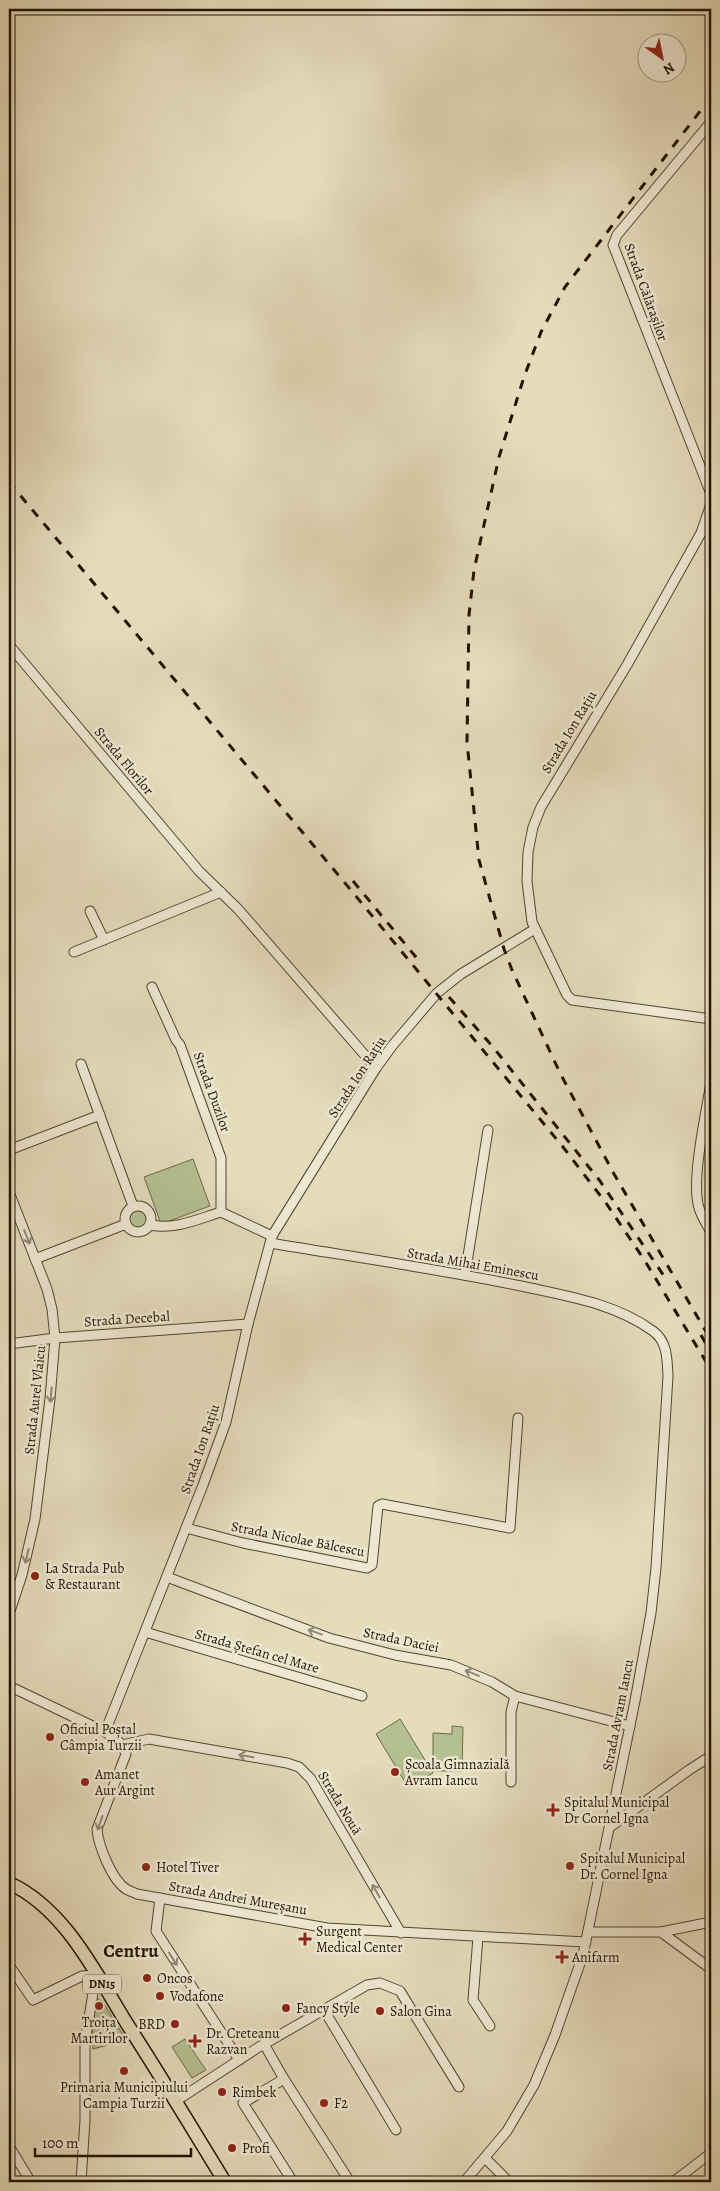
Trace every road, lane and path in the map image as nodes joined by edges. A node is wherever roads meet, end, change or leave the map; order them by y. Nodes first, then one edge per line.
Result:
1 (711, 122) edge
2 (711, 494) edge
3 (711, 504) edge
4 (701, 533) junction
5 (711, 533) edge
6 (9, 645) edge
7 (221, 892) junction
8 (90, 911) dead end
9 (535, 929) junction
10 (104, 940) junction
11 (74, 952) dead end
12 (152, 987) dead end
13 (711, 1019) edge
14 (81, 1064) dead end
15 (376, 1068) junction
16 (711, 1082) edge
17 (100, 1115) junction
18 (488, 1130) dead end
19 (9, 1150) edge
20 (9, 1192) edge
21 (133, 1206) junction
22 (221, 1212) junction
23 (126, 1224) junction
24 (150, 1225) junction
25 (711, 1232) edge
26 (271, 1240) junction
27 (35, 1259) junction
28 (465, 1275) junction
29 (248, 1324) junction
30 (55, 1338) junction
31 (661, 1339) joint
32 (9, 1344) edge
33 (518, 1418) dead end
34 (186, 1528) junction
35 (167, 1577) junction
36 (9, 1614) edge
37 (145, 1632) junction
38 (9, 1686) edge
39 (362, 1696) dead end
40 (515, 1696) junction
41 (630, 1726) junction
42 (105, 1732) junction
43 (122, 1745) junction
44 (711, 1756) edge
45 (511, 1782) dead end
46 (610, 1827) junction
47 (9, 1883) edge
48 (160, 1898) junction
49 (711, 1922) edge
50 (588, 1932) junction
51 (661, 1932) junction
52 (401, 1933) junction
53 (478, 1937) junction
54 (586, 1942) junction
55 (9, 1965) edge
56 (711, 1969) edge
57 (96, 1975) junction
58 (324, 2010) junction
59 (490, 2026) dead end
60 (264, 2044) junction
61 (239, 2060) junction
62 (284, 2079) junction
63 (459, 2087) dead end
64 (176, 2101) junction
65 (396, 2130) dead end
66 (9, 2146) edge
67 (711, 2153) edge
68 (485, 2158) junction
69 (31, 2182) edge
70 (81, 2182) edge
71 (225, 2182) edge
72 (293, 2182) edge
73 (350, 2182) edge
74 (464, 2182) edge
75 (509, 2182) edge
76 (673, 2182) edge

1 - 2 street, Strada Călărașilor
3 - 4 street, Strada Ion Rațiu
4 - 5 street
4 - 9 street, Strada Ion Rațiu
6 - 7 street, Strada Florilor
7 - 10 street
7 - 15 street, Strada Florilor
8 - 10 street
9 - 13 street
9 - 15 street, Strada Ion Rațiu
10 - 11 street
12 - 22 street, Strada Duzilor
14 - 17 street
15 - 26 street, Strada Ion Rațiu
16 - 25 street
17 - 19 street
17 - 21 street
18 - 28 street
20 -> 27 street, Strada Aurel Vlaicu
21 - 23 street
21 - 24 street
22 - 24 street
22 - 26 street, Strada Mihai Eminescu
23 - 24 street
23 - 27 street
26 - 28 street, Strada Mihai Eminescu
26 - 29 street, Strada Ion Rațiu
27 - 30 street, Strada Aurel Vlaicu
28 - 31 street, Strada Mihai Eminescu
29 - 30 street, Strada Decebal
29 - 34 street, Strada Ion Rațiu
30 - 32 street, Strada Decebal
30 -> 36 street, Strada Aurel Vlaicu
31 - 41 street, Strada Avram Iancu
33 - 34 street, Strada Nicolae Bălcescu
34 - 35 street, Strada Ion Rațiu
35 - 37 street, Strada Ion Rațiu
40 -> 35 street, Strada Daciei
37 - 39 street, Strada Ștefan cel Mare
37 - 42 street, Strada Ion Rațiu
38 - 42 street
40 - 41 street, Strada Daciei
40 - 45 street
41 - 46 street, Strada Avram Iancu
42 - 43 street
43 -> 48 street, Strada Andrei Mureșanu
52 -> 43 street, Strada Nouă
44 - 46 street
46 - 50 street, Strada Avram Iancu
47 - 57 main road, DN15
48 - 52 street, Strada Andrei Mureșanu
48 -> 61 street
49 - 51 street
50 - 51 street
50 - 54 street, Strada Avram Iancu
51 - 56 street
52 - 53 street, Strada Andrei Mureșanu
53 - 54 street, Strada Andrei Mureșanu
53 - 59 street
54 - 68 street, Strada Avram Iancu
55 - 57 street
57 - 64 main road, DN15
57 - 70 street
58 - 60 street
58 - 63 street
58 - 65 street
60 - 61 street
60 - 62 street
61 - 64 street
62 - 72 street
62 - 73 street
64 - 71 main road, DN15
66 - 69 street
67 - 76 street
68 - 74 street, Strada Avram Iancu
68 - 75 street

